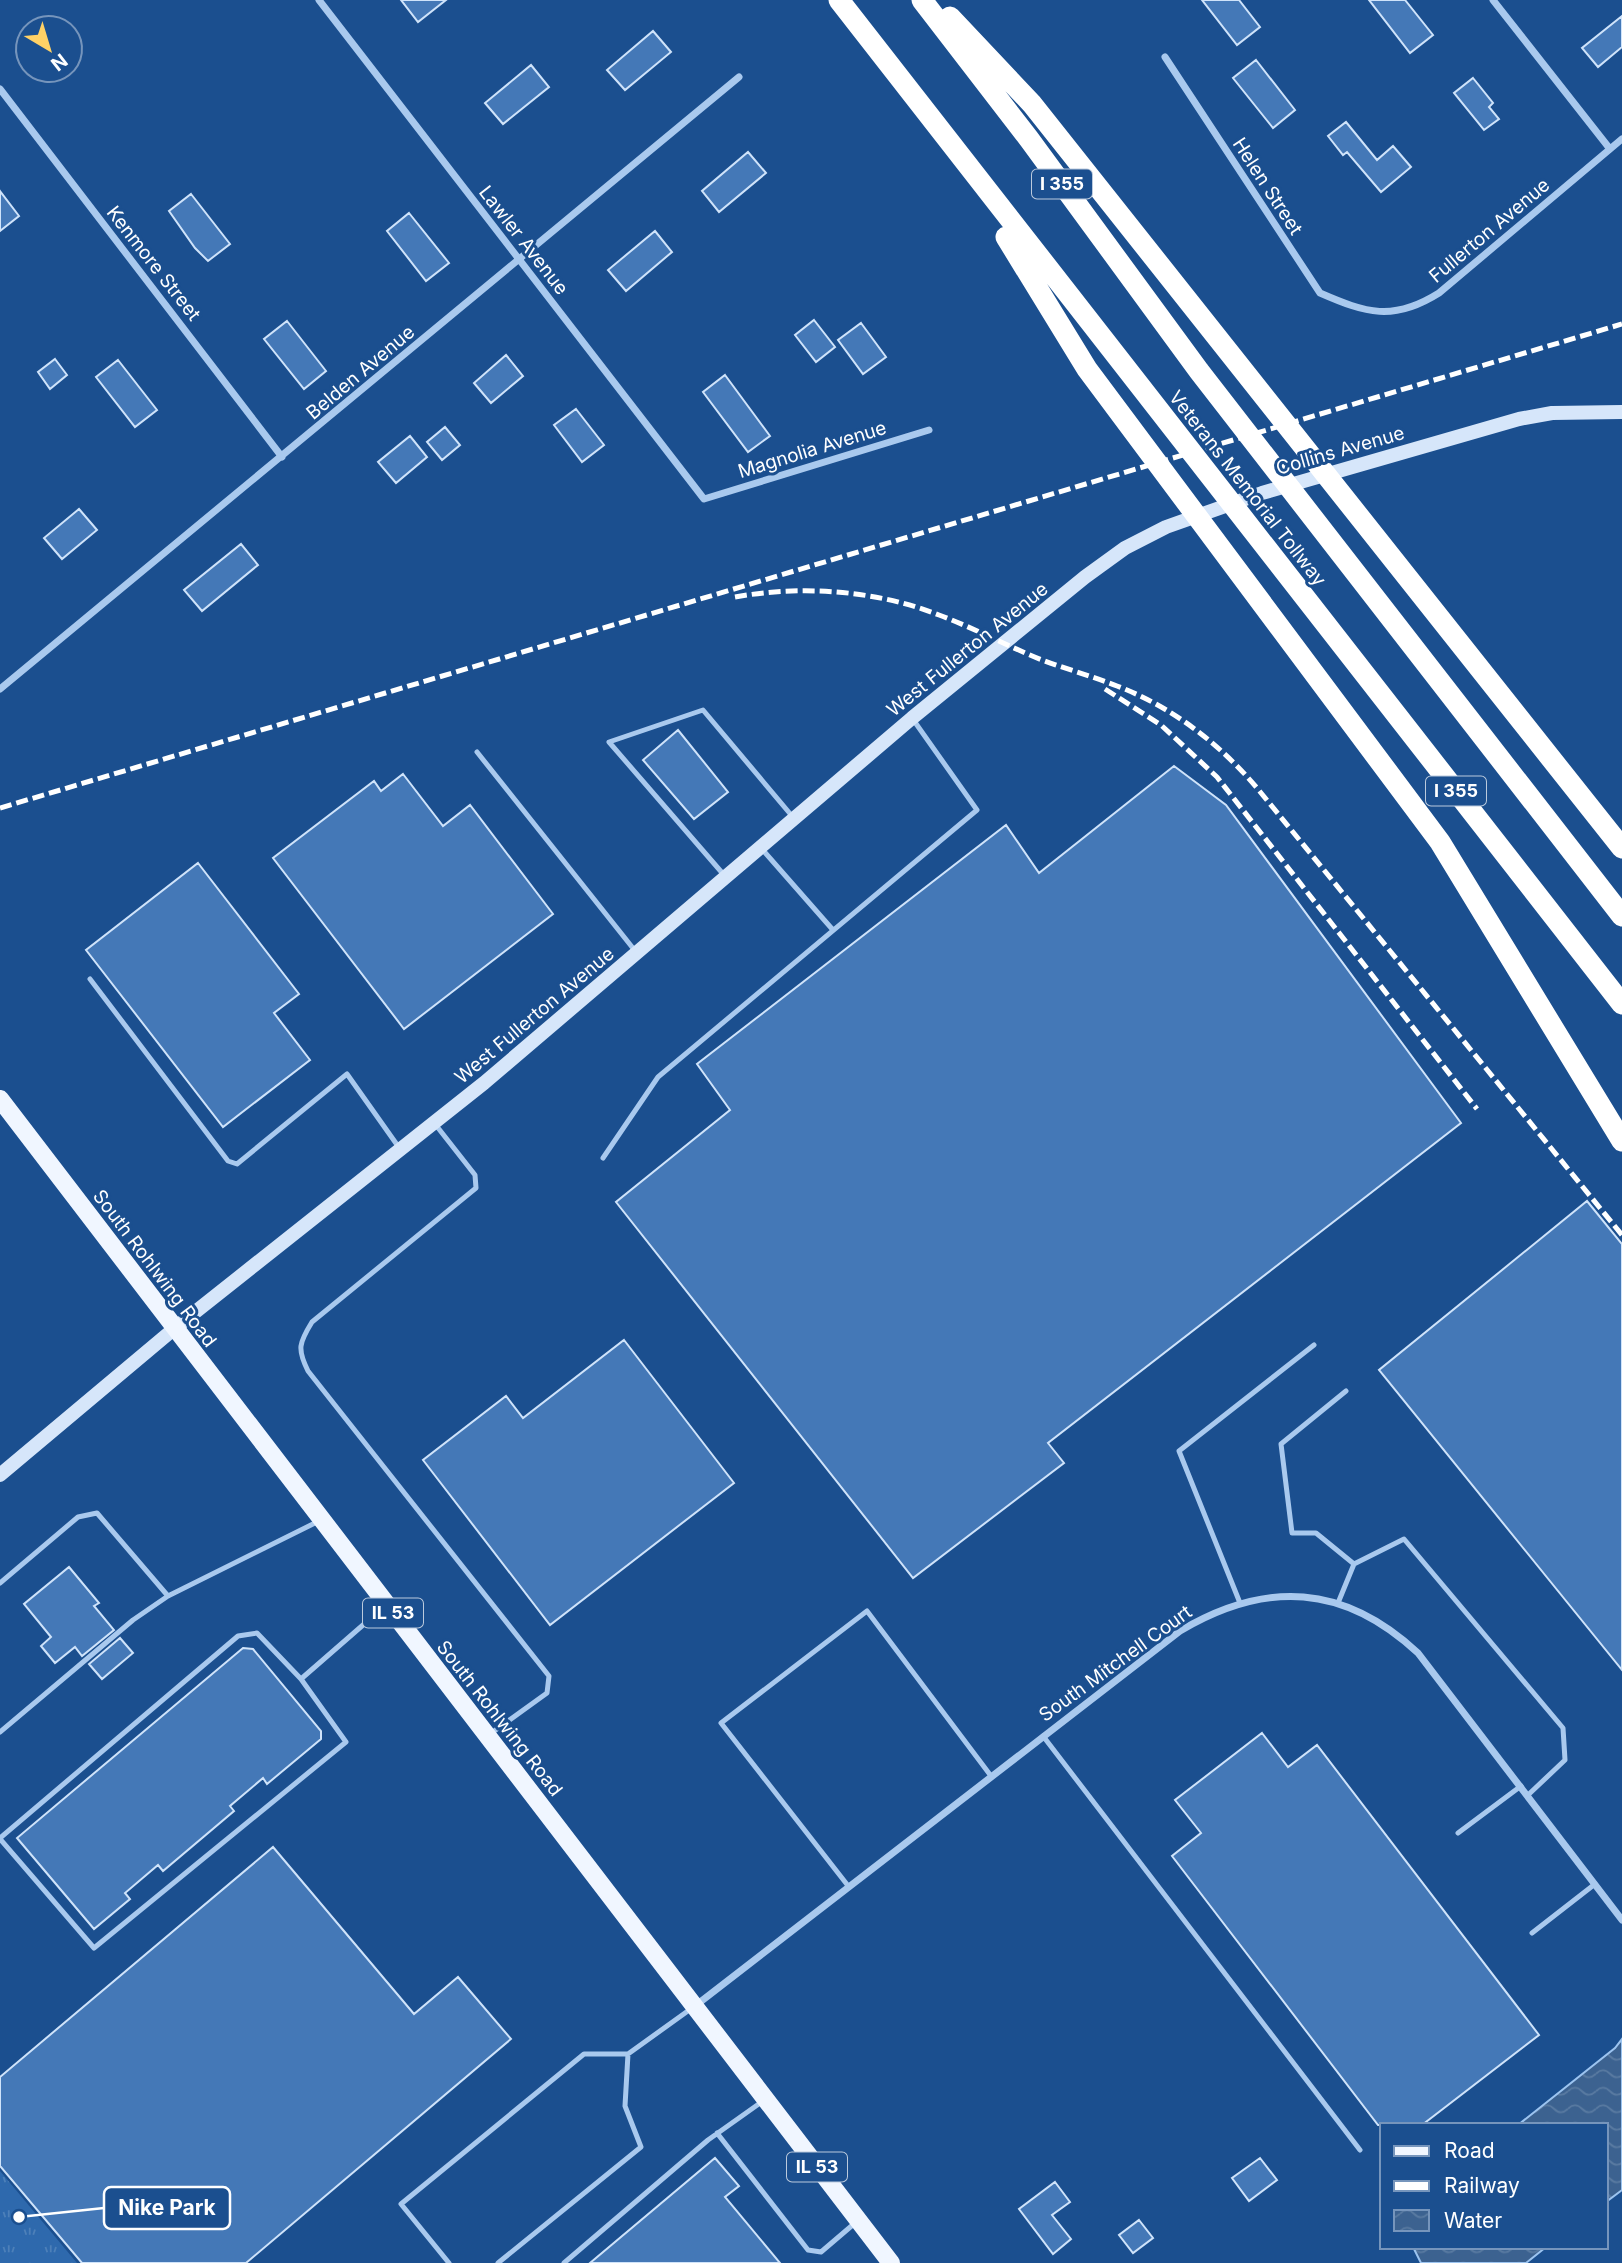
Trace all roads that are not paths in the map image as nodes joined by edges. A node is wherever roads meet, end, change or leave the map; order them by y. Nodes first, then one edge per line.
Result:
1 (319, 0) edge
2 (839, 0) edge
3 (922, 0) edge
4 (935, 0) edge
5 (1493, 0) edge
6 (1165, 57) dead end
7 (739, 77) dead end
8 (0, 89) edge
9 (1622, 139) edge
10 (952, 148) junction
11 (1610, 149) junction
12 (519, 259) junction
13 (1362, 311) joint
14 (1622, 412) edge
15 (929, 430) dead end
16 (282, 457) junction
17 (704, 499) joint
18 (1085, 576) joint
19 (0, 689) edge
20 (912, 718) junction
21 (477, 752) dead end
22 (795, 819) junction
23 (761, 848) junction
24 (1622, 848) edge
25 (726, 878) junction
26 (1622, 916) edge
27 (833, 930) junction
28 (638, 954) junction
29 (90, 979) dead end
30 (1622, 1004) edge
31 (0, 1100) edge
32 (434, 1122) junction
33 (1622, 1141) edge
34 (400, 1149) junction
35 (603, 1158) dead end
36 (175, 1328) junction
37 (1314, 1345) dead end
38 (1346, 1391) dead end
39 (3, 1467) edge
40 (321, 1520) junction
41 (1354, 1564) junction
42 (0, 1583) edge
43 (168, 1596) junction
44 (1240, 1603) junction
45 (1338, 1603) junction
46 (386, 1604) junction
47 (301, 1679) junction
48 (0, 1732) edge
49 (487, 1736) junction
50 (1043, 1736) junction
51 (991, 1776) junction
52 (1521, 1786) junction
53 (1528, 1795) junction
54 (1458, 1833) dead end
55 (0, 1839) edge
56 (1595, 1884) junction
57 (849, 1887) junction
58 (1621, 1915) edge
59 (1532, 1933) dead end
60 (695, 2006) junction
61 (628, 2054) junction
62 (765, 2099) junction
63 (717, 2133) junction
64 (1360, 2150) dead end
65 (858, 2221) junction
66 (449, 2263) edge
67 (498, 2263) edge
68 (564, 2263) edge
69 (891, 2263) edge

1 - 12 street, Lawler Avenue
2 - 10 highway, Veterans Memorial Tollway / I 355
3 - 26 highway, Veterans Memorial Tollway / I 355
4 - 24 highway
5 - 11 street
6 - 13 street, Helen Street
7 - 12 street, Belden Avenue
8 - 16 street, Kenmore Street
9 - 11 street, Fullerton Avenue
10 - 30 highway, Veterans Memorial Tollway / I 355
10 - 33 highway
11 - 13 street, Fullerton Avenue
12 - 16 street, Belden Avenue
12 - 17 street, Lawler Avenue
14 - 18 street, Collins Avenue
15 - 17 street, Magnolia Avenue
16 - 19 street, Belden Avenue
18 - 20 street, West Fullerton Avenue
20 - 22 street, West Fullerton Avenue
20 - 27 lane
21 - 28 lane
22 - 23 street, West Fullerton Avenue
22 - 25 lane
23 - 25 street, West Fullerton Avenue
23 - 27 lane
25 - 28 street, West Fullerton Avenue
27 - 35 lane
28 - 32 street, West Fullerton Avenue
29 - 34 lane
31 - 36 main road, South Rohlwing Road / IL 53
32 - 34 street, West Fullerton Avenue
32 - 49 lane
34 - 36 street, West Fullerton Avenue
36 - 39 street, West Fullerton Avenue
36 - 40 main road, South Rohlwing Road / IL 53
37 - 44 lane
38 - 41 lane
40 - 43 lane
40 - 46 main road, South Rohlwing Road / IL 53
41 - 45 lane
41 - 53 lane
42 - 43 lane
43 - 48 lane
44 - 45 street, South Mitchell Court
44 - 50 street, South Mitchell Court
45 - 52 street, South Mitchell Court
46 - 47 lane
46 - 49 main road, South Rohlwing Road / IL 53
47 - 55 lane
47 - 55 lane
49 - 60 main road, South Rohlwing Road / IL 53
50 - 51 street, South Mitchell Court
50 - 64 lane
51 - 57 street, South Mitchell Court
51 - 57 lane
52 - 53 street, South Mitchell Court
52 - 54 lane
53 - 56 street, South Mitchell Court
56 - 58 street, South Mitchell Court
56 - 59 lane
57 - 60 street, South Mitchell Court
60 - 61 lane
60 - 62 main road, South Rohlwing Road / IL 53
61 - 66 lane
61 - 67 lane
62 - 63 lane
62 - 65 main road, South Rohlwing Road / IL 53
63 - 65 lane
63 - 68 lane
65 - 69 main road, South Rohlwing Road / IL 53

